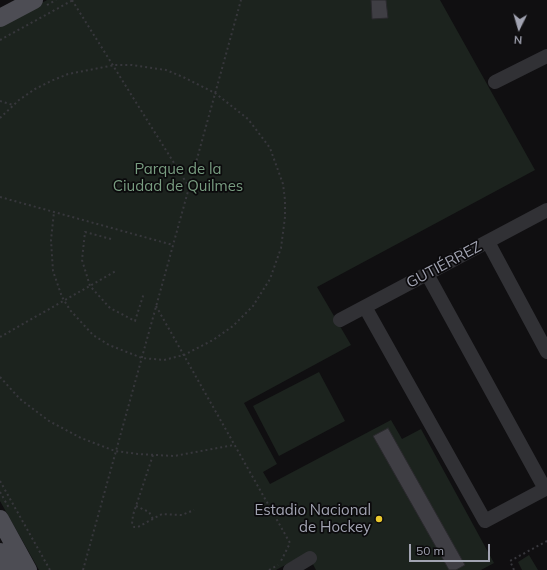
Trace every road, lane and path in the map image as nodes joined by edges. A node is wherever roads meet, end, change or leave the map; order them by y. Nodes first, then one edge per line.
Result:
1 (34, 0) edge
2 (72, 0) edge
3 (241, 0) edge
4 (0, 18) edge
5 (0, 40) edge
6 (547, 56) edge
7 (113, 66) junction
8 (495, 82) dead end
9 (215, 93) junction
10 (0, 101) edge
11 (13, 105) junction
12 (0, 118) edge
13 (189, 187) junction
14 (0, 197) edge
15 (547, 211) edge
16 (54, 212) junction
17 (111, 239) dead end
18 (488, 242) junction
19 (173, 245) junction
20 (116, 272) dead end
21 (427, 274) junction
22 (90, 286) junction
23 (144, 293) dead end
24 (64, 300) junction
25 (156, 306) junction
26 (365, 307) junction
27 (340, 320) dead end
28 (0, 337) edge
29 (547, 352) edge
30 (184, 355) junction
31 (142, 358) junction
32 (0, 377) edge
33 (235, 445) junction
34 (116, 451) junction
35 (153, 455) junction
36 (0, 481) edge
37 (546, 488) edge
38 (136, 506) junction
39 (194, 510) dead end
40 (0, 519) edge
41 (153, 519) junction
42 (547, 541) edge
43 (0, 552) edge
44 (10, 570) edge
45 (28, 570) edge
46 (50, 570) edge
47 (83, 570) edge
48 (269, 570) edge
49 (514, 570) edge

1 - 4 main road
2 - 5 path
2 - 7 path
3 - 9 path
6 - 8 street
7 - 9 path
7 - 11 path
7 - 13 path
9 - 13 path
9 - 30 path
10 - 11 path
11 - 12 path
13 - 19 path
14 - 16 path
15 - 18 street, GUTIÉRREZ
16 - 19 path
16 - 24 path
17 - 22 path
18 - 21 street, GUTIÉRREZ
18 - 29 street
19 - 25 path
20 - 22 path
21 - 26 street, GUTIÉRREZ
21 - 37 street
22 - 23 path
22 - 24 path
24 - 28 path
24 - 31 path
25 - 30 path
25 - 31 path
26 - 27 street, GUTIÉRREZ
26 - 37 street
30 - 31 path
30 - 33 path
31 - 34 path
32 - 34 path
33 - 35 path
33 - 48 path
34 - 35 path
34 - 47 path
35 - 38 path
36 - 46 path
38 - 41 path
38 - 41 path
39 - 41 path
40 - 45 main road
42 - 49 path
43 - 44 main road

